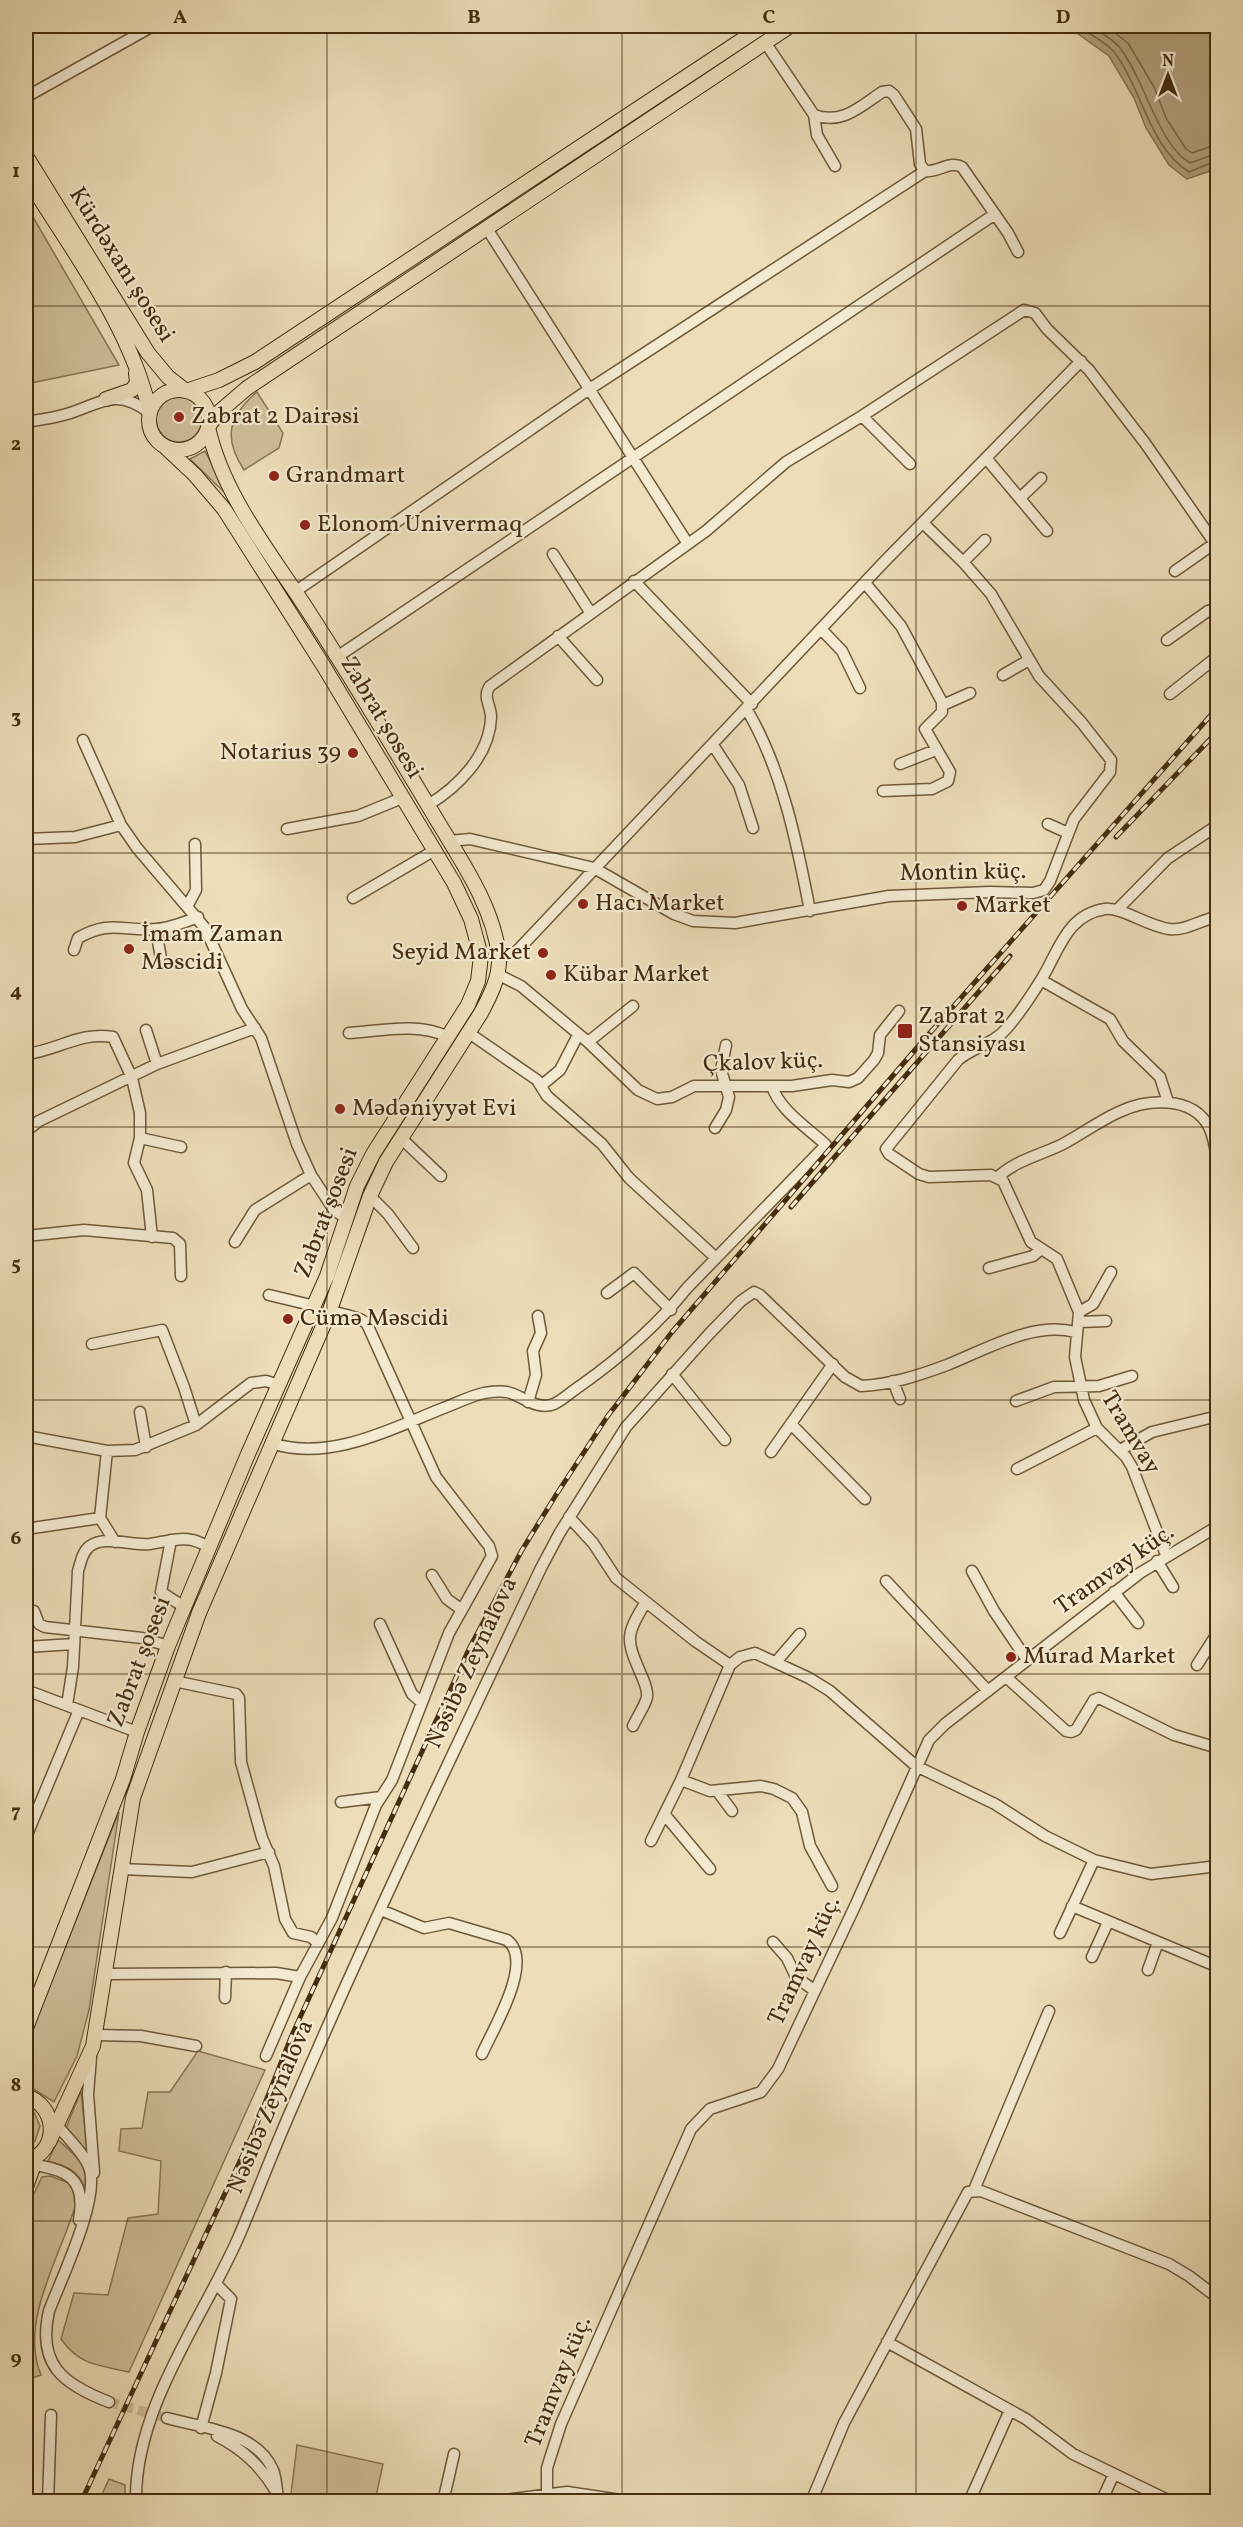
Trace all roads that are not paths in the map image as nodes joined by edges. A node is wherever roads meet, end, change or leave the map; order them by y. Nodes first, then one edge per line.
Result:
1 (153, 26) edge
2 (763, 26) edge
3 (790, 26) edge
4 (765, 42) junction
5 (26, 97) edge
6 (814, 115) junction
7 (26, 156) edge
8 (835, 166) dead end
9 (925, 171) junction
10 (26, 176) edge
11 (995, 214) junction
12 (486, 227) junction
13 (1018, 252) dead end
14 (1081, 361) junction
15 (136, 362) junction
16 (588, 390) junction
17 (186, 391) junction
18 (106, 399) junction
19 (150, 413) junction
20 (862, 416) junction
21 (26, 422) edge
22 (208, 427) junction
23 (163, 445) junction
24 (631, 457) junction
25 (986, 458) junction
26 (910, 464) dead end
27 (1041, 478) dead end
28 (1021, 497) junction
29 (923, 523) junction
30 (1047, 531) dead end
31 (985, 540) dead end
32 (688, 544) junction
33 (1216, 546) edge
34 (553, 554) dead end
35 (963, 562) junction
36 (1175, 571) dead end
37 (634, 581) junction
38 (865, 583) junction
39 (296, 591) junction
40 (1218, 608) edge
41 (590, 612) junction
42 (822, 630) junction
43 (558, 636) junction
44 (1167, 640) dead end
45 (1218, 656) edge
46 (337, 657) junction
47 (1029, 660) junction
48 (1003, 675) dead end
49 (597, 680) dead end
50 (860, 688) dead end
51 (970, 693) dead end
52 (1170, 694) dead end
53 (943, 705) junction
54 (750, 707) junction
55 (83, 740) dead end
56 (713, 745) junction
57 (936, 750) junction
58 (900, 764) dead end
59 (883, 791) dead end
60 (402, 798) junction
61 (428, 805) junction
62 (1048, 824) dead end
63 (121, 825) junction
64 (1218, 825) edge
65 (753, 828) dead end
66 (287, 829) dead end
67 (1068, 833) junction
68 (26, 839) edge
69 (449, 841) junction
70 (195, 844) dead end
71 (435, 850) junction
72 (594, 868) junction
73 (353, 898) dead end
74 (188, 905) junction
75 (1118, 909) junction
76 (810, 910) junction
77 (198, 917) junction
78 (1218, 917) edge
79 (156, 930) junction
80 (74, 950) dead end
81 (499, 958) junction
82 (162, 964) dead end
83 (497, 974) junction
84 (1041, 980) junction
85 (633, 1006) dead end
86 (899, 1011) dead end
87 (255, 1028) junction
88 (146, 1030) dead end
89 (349, 1033) dead end
90 (469, 1033) junction
91 (578, 1035) junction
92 (448, 1037) junction
93 (588, 1042) junction
94 (726, 1045) dead end
95 (26, 1054) edge
96 (158, 1064) junction
97 (132, 1078) junction
98 (542, 1085) junction
99 (727, 1086) junction
100 (772, 1086) junction
101 (1168, 1102) junction
102 (26, 1117) edge
103 (1213, 1123) edge
104 (715, 1128) dead end
105 (27, 1130) edge
106 (140, 1138) junction
107 (401, 1138) junction
108 (181, 1147) dead end
109 (1218, 1167) edge
110 (311, 1175) junction
111 (441, 1176) dead end
112 (998, 1177) junction
113 (370, 1196) junction
114 (346, 1218) junction
115 (26, 1236) edge
116 (152, 1237) junction
117 (235, 1242) dead end
118 (413, 1248) dead end
119 (1040, 1250) junction
120 (716, 1258) junction
121 (989, 1268) dead end
122 (1111, 1272) dead end
123 (181, 1276) dead end
124 (607, 1293) dead end
125 (269, 1295) dead end
126 (315, 1306) junction
127 (330, 1310) junction
128 (671, 1310) junction
129 (538, 1316) dead end
130 (1106, 1321) dead end
131 (1078, 1322) junction
132 (92, 1344) dead end
133 (832, 1364) junction
134 (672, 1374) junction
135 (1132, 1376) dead end
136 (892, 1381) junction
137 (279, 1384) junction
138 (1081, 1387) junction
139 (294, 1392) junction
140 (900, 1399) dead end
141 (1016, 1401) dead end
142 (528, 1402) junction
143 (140, 1412) dead end
144 (1218, 1416) edge
145 (410, 1422) junction
146 (790, 1424) junction
147 (196, 1425) junction
148 (1097, 1428) junction
149 (26, 1436) edge
150 (725, 1440) dead end
151 (271, 1443) junction
152 (146, 1447) junction
153 (1120, 1450) junction
154 (107, 1451) junction
155 (771, 1452) dead end
156 (1017, 1469) dead end
157 (865, 1499) dead end
158 (569, 1517) junction
159 (100, 1518) junction
160 (1218, 1526) edge
161 (26, 1529) edge
162 (171, 1540) junction
163 (115, 1542) junction
164 (210, 1547) junction
165 (1162, 1558) junction
166 (972, 1571) dead end
167 (432, 1575) dead end
168 (886, 1581) dead end
169 (1173, 1587) dead end
170 (1114, 1592) junction
171 (646, 1602) junction
172 (184, 1607) junction
173 (462, 1610) junction
174 (34, 1611) dead end
175 (1138, 1623) dead end
176 (380, 1624) dead end
177 (73, 1630) junction
178 (1218, 1632) edge
179 (800, 1634) dead end
180 (75, 1644) junction
181 (168, 1646) junction
182 (26, 1647) edge
183 (1027, 1660) junction
184 (776, 1662) junction
185 (730, 1665) junction
186 (1197, 1665) dead end
187 (1006, 1677) junction
188 (174, 1680) junction
189 (26, 1689) edge
190 (988, 1691) junction
191 (421, 1702) junction
192 (68, 1705) junction
193 (80, 1710) junction
194 (633, 1726) dead end
195 (136, 1732) junction
196 (1218, 1748) edge
197 (916, 1766) junction
198 (681, 1780) junction
199 (718, 1792) junction
200 (381, 1797) junction
201 (341, 1802) dead end
202 (732, 1811) dead end
203 (666, 1815) junction
204 (26, 1837) edge
205 (651, 1841) dead end
206 (269, 1852) junction
207 (1094, 1860) junction
208 (1218, 1866) edge
209 (121, 1869) junction
210 (710, 1869) dead end
211 (832, 1886) dead end
212 (1072, 1906) junction
213 (381, 1910) junction
214 (1108, 1922) junction
215 (1060, 1933) dead end
216 (773, 1942) dead end
217 (1158, 1942) junction
218 (318, 1943) junction
219 (1092, 1957) dead end
220 (1218, 1967) edge
221 (1148, 1970) dead end
222 (226, 1972) junction
223 (106, 1974) junction
224 (300, 1977) junction
225 (815, 1991) junction
226 (225, 1998) dead end
227 (1049, 2011) dead end
228 (26, 2028) edge
229 (94, 2041) junction
230 (196, 2046) dead end
231 (482, 2054) dead end
232 (266, 2056) dead end
233 (26, 2096) edge
234 (53, 2120) junction
235 (31, 2161) edge
236 (93, 2183) junction
237 (26, 2187) edge
238 (974, 2190) junction
239 (75, 2241) junction
240 (216, 2284) junction
241 (1218, 2298) edge
242 (887, 2342) junction
243 (109, 2402) tunnel mouth
244 (1010, 2410) junction
245 (51, 2415) dead end
246 (167, 2418) tunnel mouth
247 (201, 2428) junction
248 (454, 2454) dead end
249 (1114, 2474) junction
250 (547, 2493) junction
251 (278, 2498) edge
252 (515, 2500) edge
253 (627, 2501) edge
254 (48, 2502) edge
255 (136, 2502) edge
256 (443, 2502) edge
257 (490, 2502) edge
258 (811, 2502) edge
259 (969, 2502) edge
260 (1101, 2502) edge
261 (1172, 2502) edge

1 - 5 street
2 - 17 main road
3 - 4 main road
4 - 6 street
4 - 12 main road
6 - 8 street
6 - 9 street
7 - 17 main road, Kürdəxanı şosesi
9 - 11 street
9 - 16 street
10 - 15 main road
11 - 13 street
11 - 24 street
12 - 16 street
12 - 22 main road
14 - 20 street
14 - 25 street
14 - 33 street
15 - 18 main road
15 - 19 main road
16 - 24 street
16 - 39 street
17 - 19 main road
17 - 22 main road
18 - 19 street
18 - 21 street
19 - 23 main road
20 - 26 street
20 - 32 street
22 - 23 main road
22 - 39 main road, Zabrat şosesi
23 - 60 main road, Zabrat şosesi
24 - 32 street
24 - 46 street
25 - 28 street
25 - 29 street
27 - 28 street
28 - 30 street
29 - 35 street, Montin küç.
29 - 38 street
31 - 35 street
32 - 37 street
33 - 36 street
34 - 41 street
35 - 47 street, Montin küç.
37 - 41 street
37 - 54 street
38 - 42 street
38 - 53 street
39 - 46 main road, Zabrat şosesi
40 - 44 street
41 - 43 street
42 - 50 street
42 - 54 street
43 - 49 street
43 - 61 street
45 - 52 street
46 - 61 main road, Zabrat şosesi
47 - 48 street
47 - 67 street, Montin küç.
51 - 53 street
53 - 57 street
54 - 56 street
54 - 76 street
55 - 63 street
56 - 65 street
56 - 72 street
57 - 58 street
57 - 59 street
60 - 66 street
60 - 71 main road, Zabrat şosesi
61 - 69 main road, Zabrat şosesi
62 - 67 street
63 - 68 street
63 - 74 street
64 - 75 street
67 - 76 street, Montin küç.
69 - 72 street, Montin küç.
69 - 81 main road, Zabrat şosesi
70 - 74 street
71 - 73 street
71 - 92 main road, Zabrat şosesi
72 - 76 street, Montin küç.
72 - 81 street
74 - 77 street
75 - 78 street
75 - 84 street
77 - 79 street
77 - 87 street
79 - 80 street
79 - 82 street
81 - 83 main road, Zabrat şosesi
83 - 90 main road, Zabrat şosesi
83 - 91 street, Çkalov küç.
84 - 101 street
84 - 112 street
85 - 93 street
86 - 100 street, Çkalov küç.
87 - 96 street
87 - 110 street
88 - 96 street
89 - 92 street
90 - 98 street
90 - 107 main road, Zabrat şosesi
91 - 93 street, Çkalov küç.
91 - 98 street
92 - 114 main road, Zabrat şosesi
93 - 99 street, Çkalov küç.
94 - 99 street
95 - 97 street
96 - 97 street
97 - 105 street
97 - 106 street
98 - 120 street
99 - 100 street, Çkalov küç.
99 - 104 street
100 - 120 street
101 - 103 street
101 - 112 street
102 - 105 street
103 - 109 street
106 - 108 street
106 - 116 street
107 - 111 street
107 - 113 main road, Zabrat şosesi
110 - 114 street
110 - 117 street
112 - 119 street, Tramvay
113 - 118 street
113 - 127 main road, Zabrat şosesi
114 - 126 main road, Zabrat şosesi
115 - 116 street
116 - 123 street
119 - 121 street
119 - 131 street, Tramvay
120 - 128 street
122 - 131 street
124 - 128 street
125 - 126 street
126 - 137 main road, Zabrat şosesi
127 - 139 main road, Zabrat şosesi
127 - 145 street
128 - 142 street
129 - 142 street
130 - 131 street, Nəsibə Zeynalova
131 - 136 street, Nəsibə Zeynalova
131 - 138 street, Tramvay
132 - 147 street
133 - 134 street, Nəsibə Zeynalova
133 - 136 street, Nəsibə Zeynalova
133 - 146 street
134 - 150 street
134 - 158 street, Nəsibə Zeynalova
135 - 138 street
136 - 140 street
137 - 139 main road
137 - 147 street
137 - 164 main road, Zabrat şosesi
138 - 141 street
138 - 148 street, Tramvay
139 - 151 main road, Zabrat şosesi
142 - 145 street
143 - 152 street
144 - 153 street
145 - 151 street
145 - 173 street
146 - 155 street
146 - 157 street
147 - 152 street
148 - 153 street, Tramvay
148 - 156 street
149 - 154 street
151 - 188 main road, Zabrat şosesi
152 - 154 street
153 - 165 street, Tramvay
154 - 159 street
158 - 171 street
158 - 213 street, Nəsibə Zeynalova
159 - 161 street
159 - 163 street
160 - 165 street, Tramvay küç.
162 - 163 street
162 - 164 street
162 - 172 street
163 - 177 street
164 - 172 main road, Zabrat şosesi
165 - 169 street, Tramvay
165 - 170 street, Tramvay küç.
166 - 183 street
167 - 173 street
168 - 190 street
170 - 175 street
170 - 183 street, Tramvay küç.
171 - 185 street
171 - 194 street
172 - 181 main road, Zabrat şosesi
173 - 191 street
174 - 177 street
176 - 191 street
177 - 180 street
177 - 181 street
178 - 186 street
179 - 184 street
180 - 182 street
180 - 192 street
181 - 195 main road, Zabrat şosesi
183 - 187 street, Tramvay küç.
184 - 185 street
184 - 197 street
185 - 198 street
187 - 190 street, Tramvay küç.
187 - 196 street
188 - 206 street
188 - 209 main road, Zabrat şosesi
189 - 192 street
190 - 197 street, Tramvay küç.
191 - 200 street
192 - 193 street
193 - 195 street
193 - 204 street
195 - 228 main road, Zabrat şosesi
197 - 207 street
197 - 225 street, Tramvay küç.
198 - 199 street
198 - 203 street
199 - 202 street
199 - 211 street
200 - 201 street
200 - 218 street
203 - 205 street
203 - 210 street
206 - 209 street
206 - 218 street
207 - 208 street
207 - 212 street
209 - 223 main road, Zabrat şosesi
212 - 214 street
212 - 215 street
213 - 231 street
213 - 240 street, Nəsibə Zeynalova
214 - 217 street
214 - 219 street
216 - 225 street
217 - 220 street
217 - 221 street
218 - 224 street
222 - 223 street
222 - 224 street
222 - 226 street
223 - 229 main road, Zabrat şosesi
224 - 232 street
225 - 250 street, Tramvay küç.
227 - 238 street
229 - 230 street
229 - 234 main road, Zabrat şosesi
229 - 236 street
233 - 234 main road
234 - 235 main road
234 - 236 street
235 - 237 main road
235 - 239 street
236 - 239 street
238 - 241 street
238 - 242 street
239 - 243 street
240 - 247 street
240 - 255 street, Nəsibə Zeynalova
242 - 244 street
242 - 258 street
244 - 249 street
244 - 259 street
245 - 254 street
246 - 247 street
247 - 251 street
248 - 256 street
249 - 260 street
249 - 261 street
250 - 252 street
250 - 253 street
252 - 257 street

